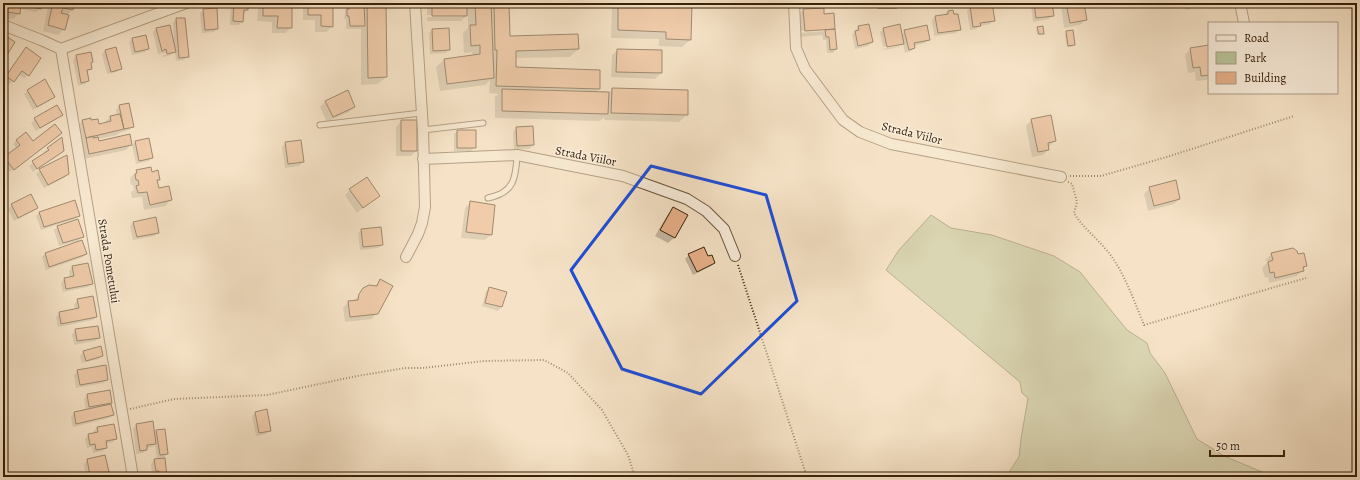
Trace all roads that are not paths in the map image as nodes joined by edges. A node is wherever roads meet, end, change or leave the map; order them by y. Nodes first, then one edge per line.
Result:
1 (186, 3) edge
2 (416, 3) edge
3 (794, 3) edge
4 (880, 3) edge
5 (895, 3) edge
6 (1240, 3) edge
7 (1244, 22) edge
8 (3, 25) edge
9 (61, 49) junction
10 (422, 114) junction
11 (482, 124) dead end
12 (320, 125) dead end
13 (422, 130) junction
14 (517, 155) junction
15 (423, 159) junction
16 (1061, 177) road end
17 (488, 198) dead end
18 (735, 256) road end
19 (406, 257) dead end
20 (133, 477) edge

1 - 9 street
2 - 10 street
3 - 16 street, Strada Viilor
4 - 5 street
6 - 7 street
8 - 9 street
9 - 20 street, Strada Pometului
10 - 12 lane
10 - 13 street
11 - 13 lane
13 - 15 street
14 - 15 street, Strada Viilor
14 - 17 lane
14 - 18 street, Strada Viilor
15 - 19 street

